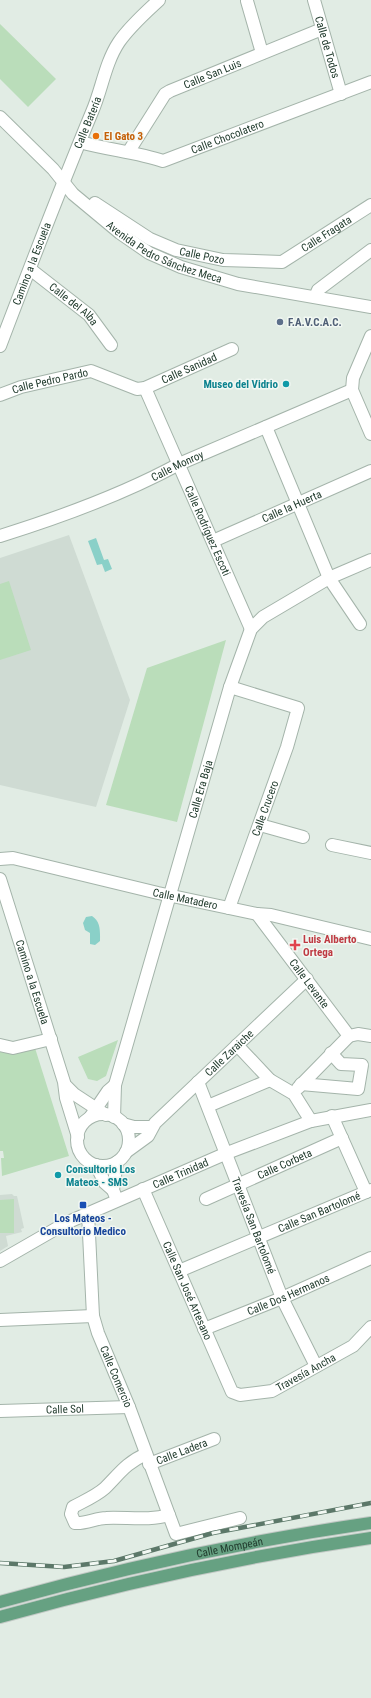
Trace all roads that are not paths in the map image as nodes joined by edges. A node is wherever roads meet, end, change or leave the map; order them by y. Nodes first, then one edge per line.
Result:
1 (159, 0) edge
2 (314, 0) edge
3 (247, 1) edge
4 (322, 29) junction
5 (262, 53) junction
6 (371, 82) edge
7 (341, 94) junction
8 (0, 118) edge
9 (80, 142) junction
10 (129, 151) junction
11 (63, 182) junction
12 (371, 205) edge
13 (91, 209) junction
14 (371, 250) edge
15 (282, 262) joint
16 (30, 269) junction
17 (315, 296) junction
18 (371, 307) edge
19 (371, 336) edge
20 (0, 346) edge
21 (111, 346) dead end
22 (232, 349) dead end
23 (145, 388) junction
24 (352, 390) junction
25 (0, 395) edge
26 (266, 427) junction
27 (371, 434) edge
28 (179, 464) junction
29 (371, 471) edge
30 (297, 504) junction
31 (0, 536) edge
32 (213, 541) junction
33 (371, 560) edge
34 (329, 578) junction
35 (360, 624) dead end
36 (251, 628) junction
37 (230, 688) junction
38 (260, 825) junction
39 (303, 837) dead end
40 (332, 845) dead end
41 (371, 853) edge
42 (0, 859) edge
43 (0, 879) edge
44 (171, 895) junction
45 (229, 908) junction
46 (257, 914) junction
47 (371, 939) edge
48 (307, 979) junction
49 (370, 1033) edge
50 (349, 1036) junction
51 (51, 1039) junction
52 (238, 1045) junction
53 (0, 1046) edge
54 (331, 1053) junction
55 (270, 1080) junction
56 (198, 1082) junction
57 (301, 1084) junction
58 (65, 1085) junction
59 (115, 1085) junction
60 (294, 1094) junction
61 (208, 1106) junction
62 (371, 1110) edge
63 (93, 1114) junction
64 (332, 1116) junction
65 (114, 1119) junction
66 (311, 1120) junction
67 (152, 1127) junction
68 (78, 1137) junction
69 (342, 1138) junction
70 (126, 1152) junction
71 (227, 1153) junction
72 (118, 1162) junction
73 (96, 1165) junction
74 (238, 1183) junction
75 (143, 1189) junction
76 (368, 1191) edge
77 (115, 1195) junction
78 (206, 1199) dead end
79 (88, 1213) junction
80 (258, 1236) junction
81 (371, 1258) edge
82 (0, 1261) edge
83 (179, 1271) junction
84 (282, 1298) junction
85 (93, 1316) junction
86 (0, 1320) edge
87 (371, 1327) edge
88 (204, 1329) junction
89 (316, 1366) junction
90 (232, 1392) joint
91 (129, 1407) junction
92 (0, 1411) edge
93 (214, 1439) dead end
94 (148, 1459) junction
95 (169, 1515) junction
96 (240, 1518) dead end
97 (371, 1524) edge
98 (371, 1538) edge
99 (0, 1595) edge
100 (12, 1599) junction
101 (0, 1602) edge
102 (0, 1617) edge

1 - 9 street, Calle Batería
2 - 4 street, Calle de Todos
3 - 5 street
4 - 5 street, Calle San Luis
4 - 7 street, Calle de Todos
5 - 10 street, Calle San Luis
6 - 7 street, Calle Chocolatero
7 - 10 street, Calle Chocolatero
8 - 11 street, Avenida Pedro Sánchez Meca
9 - 10 street, Calle Chocolatero
9 - 11 street, Calle Batería
11 - 13 street, Avenida Pedro Sánchez Meca
11 - 16 street, Camino a la Escuela
12 - 15 street, Calle Fragata
13 - 15 street, Calle Pozo
13 - 17 street, Avenida Pedro Sánchez Meca
14 - 17 street
16 - 20 street, Camino a la Escuela
16 - 21 street, Calle del Alba
17 - 18 street, Avenida Pedro Sánchez Meca
19 - 24 street
22 - 23 street, Calle Sanidad
23 - 25 street, Calle Pedro Pardo
23 - 28 street, Calle Rodríguez Escoti
24 - 26 street, Calle Monroy
24 - 27 street
26 - 28 street, Calle Monroy
26 - 30 street
28 - 31 street, Calle Monroy
28 - 32 street, Calle Rodríguez Escoti
29 - 30 street, Calle la Huerta
30 - 32 street, Calle la Huerta
30 - 34 street
32 - 36 street, Calle Rodríguez Escoti
33 - 34 street
34 - 35 street
34 - 36 street
36 - 37 street, Calle Era Baja
37 - 38 street, Calle Crucero
37 - 44 street, Calle Era Baja
38 - 39 street
38 - 45 street, Calle Crucero
40 - 41 street
42 - 44 street, Calle Matadero
43 - 51 street, Camino a la Escuela
44 - 45 street, Calle Matadero
44 - 59 street, Calle Era Baja
45 - 46 street, Calle Matadero
46 - 47 street, Calle Matadero
46 - 48 street, Calle Levante
48 - 50 street, Calle Levante
48 - 52 street, Calle Zaraiche
49 - 50 street
50 - 54 street
51 - 53 street
51 - 58 street, Camino a la Escuela
52 - 55 street
52 - 56 street, Calle Zaraiche
54 - 57 street
54 - 57 street
55 - 60 street
55 - 61 street
56 - 61 street, Travesía San Bartolomé
56 - 67 street, Calle Zaraiche
57 - 60 street
58 - 63 street
58 - 68 street, Camino a la Escuela
59 - 63 street, Calle Era Baja
59 - 65 street, Calle Era Baja
60 - 66 street
61 - 71 street, Travesía San Bartolomé
62 - 64 street, Calle Trinidad
63 - 65 street
63 - 68 street
64 - 66 street, Calle Trinidad
64 - 69 street
65 - 67 street
65 - 70 street
66 - 71 street, Calle Trinidad
67 - 70 street, Calle Zaraiche
68 - 73 street
69 - 74 street, Calle Corbeta
69 - 76 street
70 - 72 street
71 - 74 street, Travesía San Bartolomé
71 - 75 street, Calle Trinidad
72 - 73 street
72 - 77 street
73 - 77 street
74 - 78 street, Calle Corbeta
74 - 80 street, Travesía San Bartolomé
75 - 77 street, Calle Trinidad
75 - 83 street, Calle San José Artesano
76 - 80 street, Calle San Bartolomé
77 - 79 street, Calle Trinidad
79 - 82 street, Calle Trinidad
79 - 85 street, Calle Comercio
80 - 83 street, Calle San Bartolomé
80 - 84 street, Travesía San Bartolomé
81 - 84 street, Calle Dos Hermanos
83 - 88 street, Calle San José Artesano
84 - 88 street, Calle Dos Hermanos
84 - 89 street, Travesía San Bartolomé
85 - 86 street
85 - 91 street, Calle Comercio
87 - 89 street, Travesía Ancha
88 - 90 street, Calle San José Artesano
89 - 90 street, Travesía Ancha
91 - 92 street, Calle Sol
91 - 94 street, Calle Comercio
93 - 94 street, Calle Ladera
94 - 95 street, Calle Comercio
94 - 95 street, Calle Ladera
95 - 96 street, Calle Comercio
97 - 100 main road, Calle Mompeán
98 - 102 main road, Calle Mompeán
99 - 100 street
100 - 101 main road, Calle Mompeán

